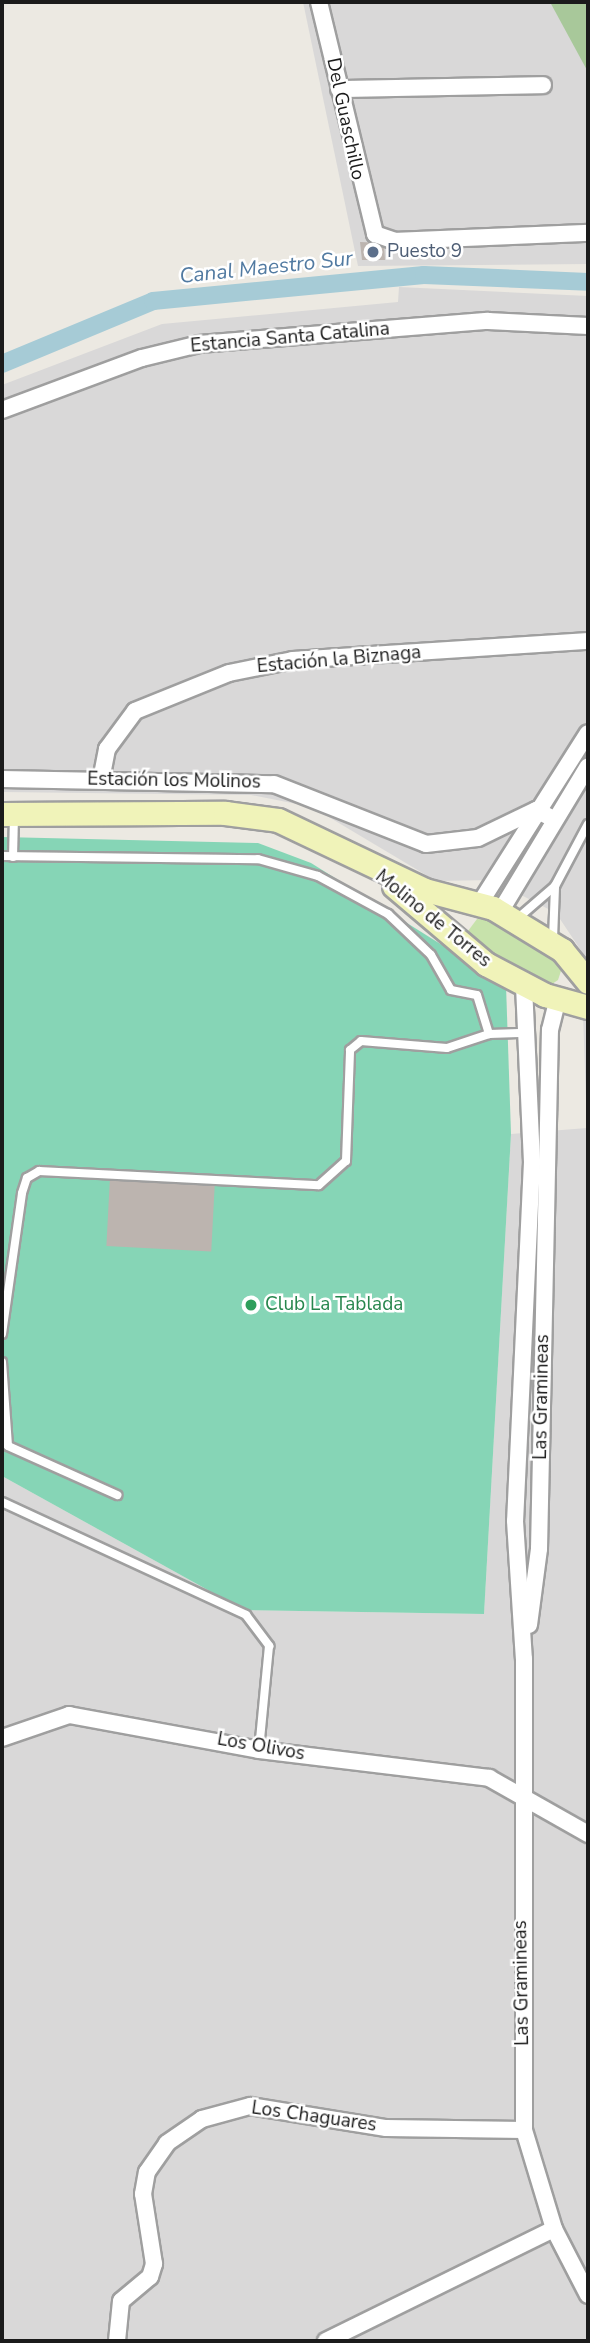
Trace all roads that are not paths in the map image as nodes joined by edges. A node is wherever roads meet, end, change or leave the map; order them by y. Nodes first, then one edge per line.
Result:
1 (319, 2) edge
2 (543, 85) dead end
3 (339, 89) junction
4 (588, 233) edge
5 (588, 326) edge
6 (2, 410) edge
7 (588, 641) edge
8 (588, 733) edge
9 (588, 766) edge
10 (2, 779) edge
11 (101, 780) junction
12 (536, 810) junction
13 (6, 812) edge
14 (554, 819) junction
15 (588, 824) edge
16 (2, 856) edge
17 (13, 857) junction
18 (358, 859) junction
19 (555, 887) junction
20 (498, 912) junction
21 (466, 949) junction
22 (561, 950) junction
23 (588, 982) edge
24 (524, 986) junction
25 (558, 999) junction
26 (588, 1007) edge
27 (527, 1032) junction
28 (489, 1034) junction
29 (540, 1135) junction
30 (2, 1334) edge
31 (2, 1362) edge
32 (117, 1495) dead end
33 (2, 1502) edge
34 (524, 1659) junction
35 (2, 1738) edge
36 (259, 1750) junction
37 (520, 1793) junction
38 (588, 1834) edge
39 (524, 2130) junction
40 (554, 2229) junction
41 (588, 2295) edge
42 (117, 2341) edge
43 (326, 2341) edge

1 - 3 street, Del Guaschillo
2 - 3 street
3 - 4 street, Del Guaschillo
5 - 6 street, Estancia Santa Catalina
7 - 11 street, Estación la Biznaga
8 - 12 street
9 - 14 street
10 - 11 street, Estación los Molinos
11 - 12 street, Estación los Molinos
12 - 14 street
12 - 20 street
13 - 17 lane
13 - 18 main road, Molino de Torres
14 - 20 street
15 - 19 lane
16 - 17 lane
17 - 28 lane
18 - 20 main road, Molino de Torres
18 - 21 main road, Molino de Torres
19 - 20 lane
19 - 22 lane
20 - 21 main road
20 - 22 main road, Molino de Torres
21 - 24 main road, Molino de Torres
22 - 23 main road, Molino de Torres
22 - 25 main road
24 - 25 main road, Molino de Torres
24 - 27 street
25 - 26 main road, Molino de Torres
25 - 29 street
27 - 28 lane
27 - 29 street
28 - 30 lane
29 - 34 street, Las Gramineas
29 - 34 street, Las Gramineas
31 - 32 lane
33 - 36 lane
34 - 37 street, Las Gramineas
35 - 36 street, Los Olivos
36 - 37 street, Los Olivos
37 - 38 street, Los Olivos
37 - 39 street, Las Gramineas
39 - 40 street, Las Gramineas
39 - 42 street, Los Chaguares
40 - 41 street, Las Gramineas
40 - 43 street

